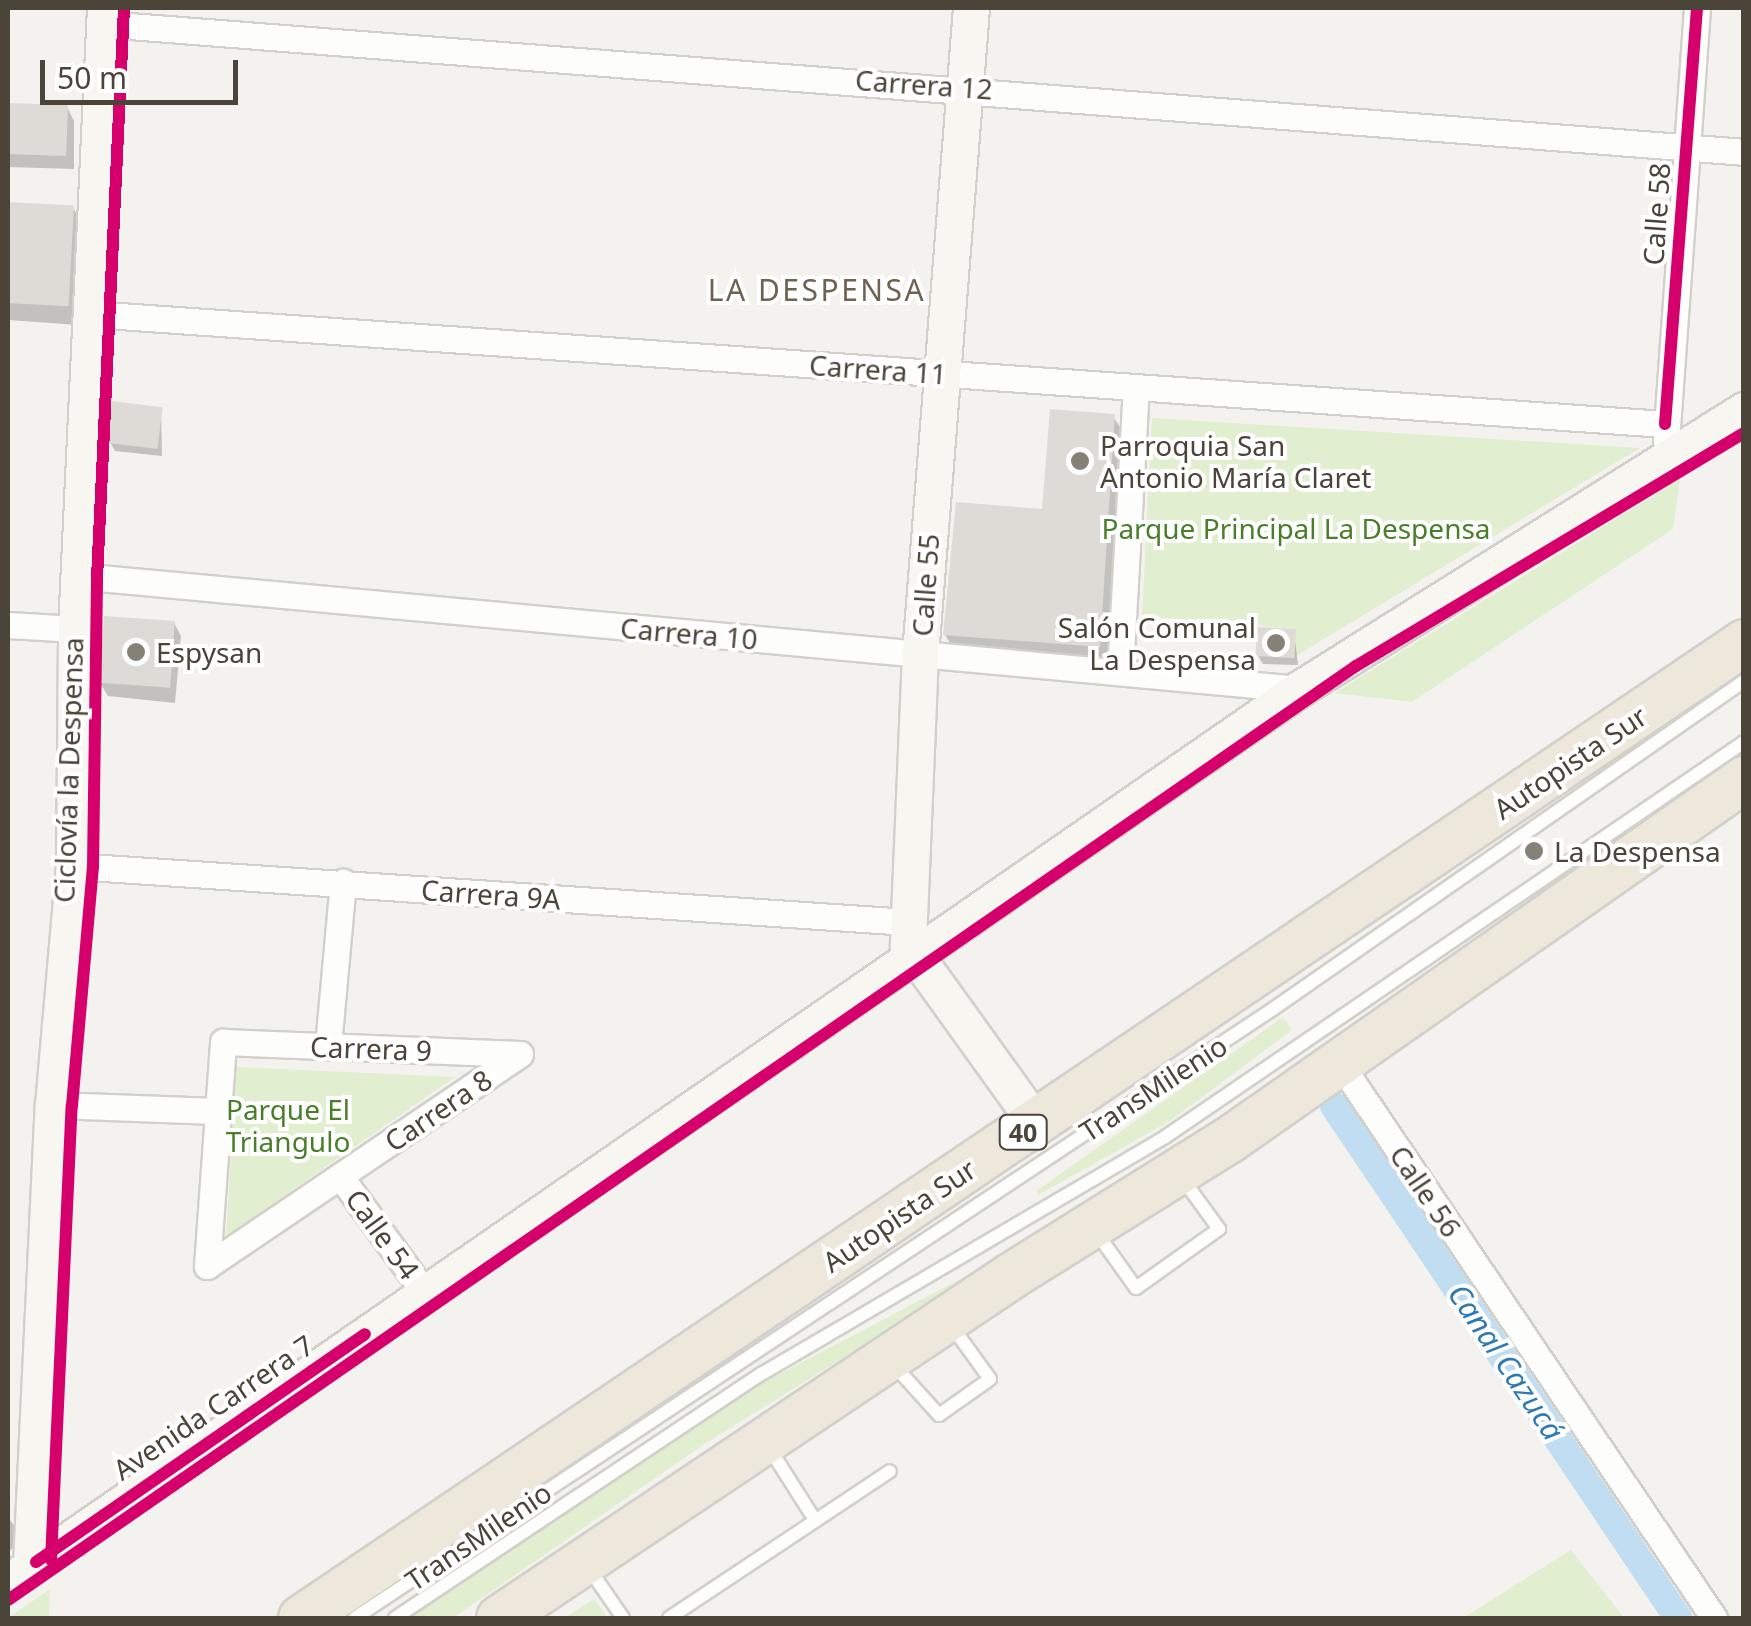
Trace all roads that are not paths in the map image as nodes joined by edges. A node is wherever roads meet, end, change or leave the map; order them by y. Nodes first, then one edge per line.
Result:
1 (970, 8) edge
2 (1698, 8) edge
3 (105, 16) edge
4 (964, 87) junction
5 (1687, 147) junction
6 (1744, 152) edge
7 (90, 314) junction
8 (942, 374) junction
9 (1136, 387) junction
10 (1744, 410) edge
11 (1665, 440) junction
12 (78, 576) junction
13 (8, 625) edge
14 (76, 628) junction
15 (1744, 642) edge
16 (920, 654) junction
17 (1120, 672) junction
18 (1744, 681) edge
19 (1299, 689) junction
20 (1744, 742) edge
21 (1744, 780) edge
22 (74, 866) junction
23 (344, 882) junction
24 (908, 922) junction
25 (918, 958) junction
26 (328, 1046) junction
27 (520, 1054) joint
28 (1339, 1062) junction
29 (53, 1105) junction
30 (218, 1111) junction
31 (1036, 1123) junction
32 (1178, 1172) junction
33 (340, 1176) junction
34 (1091, 1226) junction
35 (425, 1293) junction
36 (946, 1318) junction
37 (887, 1358) junction
38 (764, 1440) junction
39 (890, 1471) dead end
40 (816, 1520) junction
41 (584, 1562) junction
42 (19, 1574) edge
43 (301, 1618) edge
44 (355, 1618) edge
45 (395, 1618) edge
46 (500, 1618) edge
47 (623, 1618) edge
48 (670, 1618) edge
49 (1714, 1618) edge

1 - 4 street, Calle 55
2 - 5 street, Calle 58
3 - 4 street, Carrera 12
3 - 7 street
4 - 5 street, Carrera 12
4 - 8 street, Calle 55
5 - 6 street, Carrera 12
5 - 11 street, Calle 58
7 - 8 street, Carrera 11
7 - 12 street
8 - 9 street, Carrera 11
8 - 16 street, Calle 55
9 - 11 street, Carrera 11
9 - 17 street
10 - 11 street, Avenida Carrera 7
11 - 19 street, Avenida Carrera 7
12 - 14 street
12 - 16 street, Carrera 10
13 - 14 street
14 - 22 street
15 - 31 highway, Autopista Sur / 40
16 - 17 street, Carrera 10
16 - 24 street, Calle 55
17 - 19 street, Carrera 10
18 - 44 lane, TransMilenio
19 - 25 street, Avenida Carrera 7
20 - 45 lane, TransMilenio
21 - 28 highway
22 - 23 street, Carrera 9A
22 - 29 street
23 - 24 street, Carrera 9A
23 - 26 street
24 - 25 street, Calle 55
25 - 31 street, Calle 55
25 - 35 street, Avenida Carrera 7
26 - 27 street, Carrera 9
26 - 30 street, Carrera 9
27 - 33 street, Carrera 8
28 - 32 highway
28 - 49 street, Calle 56
29 - 30 street
29 - 42 street
30 - 33 street, Carrera 8
31 - 43 highway, Autopista Sur / 40
32 - 34 highway
32 - 34 lane
33 - 35 street, Calle 54
34 - 36 highway
35 - 42 street, Avenida Carrera 7
36 - 37 highway
36 - 37 lane
37 - 38 highway
38 - 40 lane
38 - 41 highway
39 - 40 lane
40 - 48 lane
41 - 46 highway
41 - 47 lane

